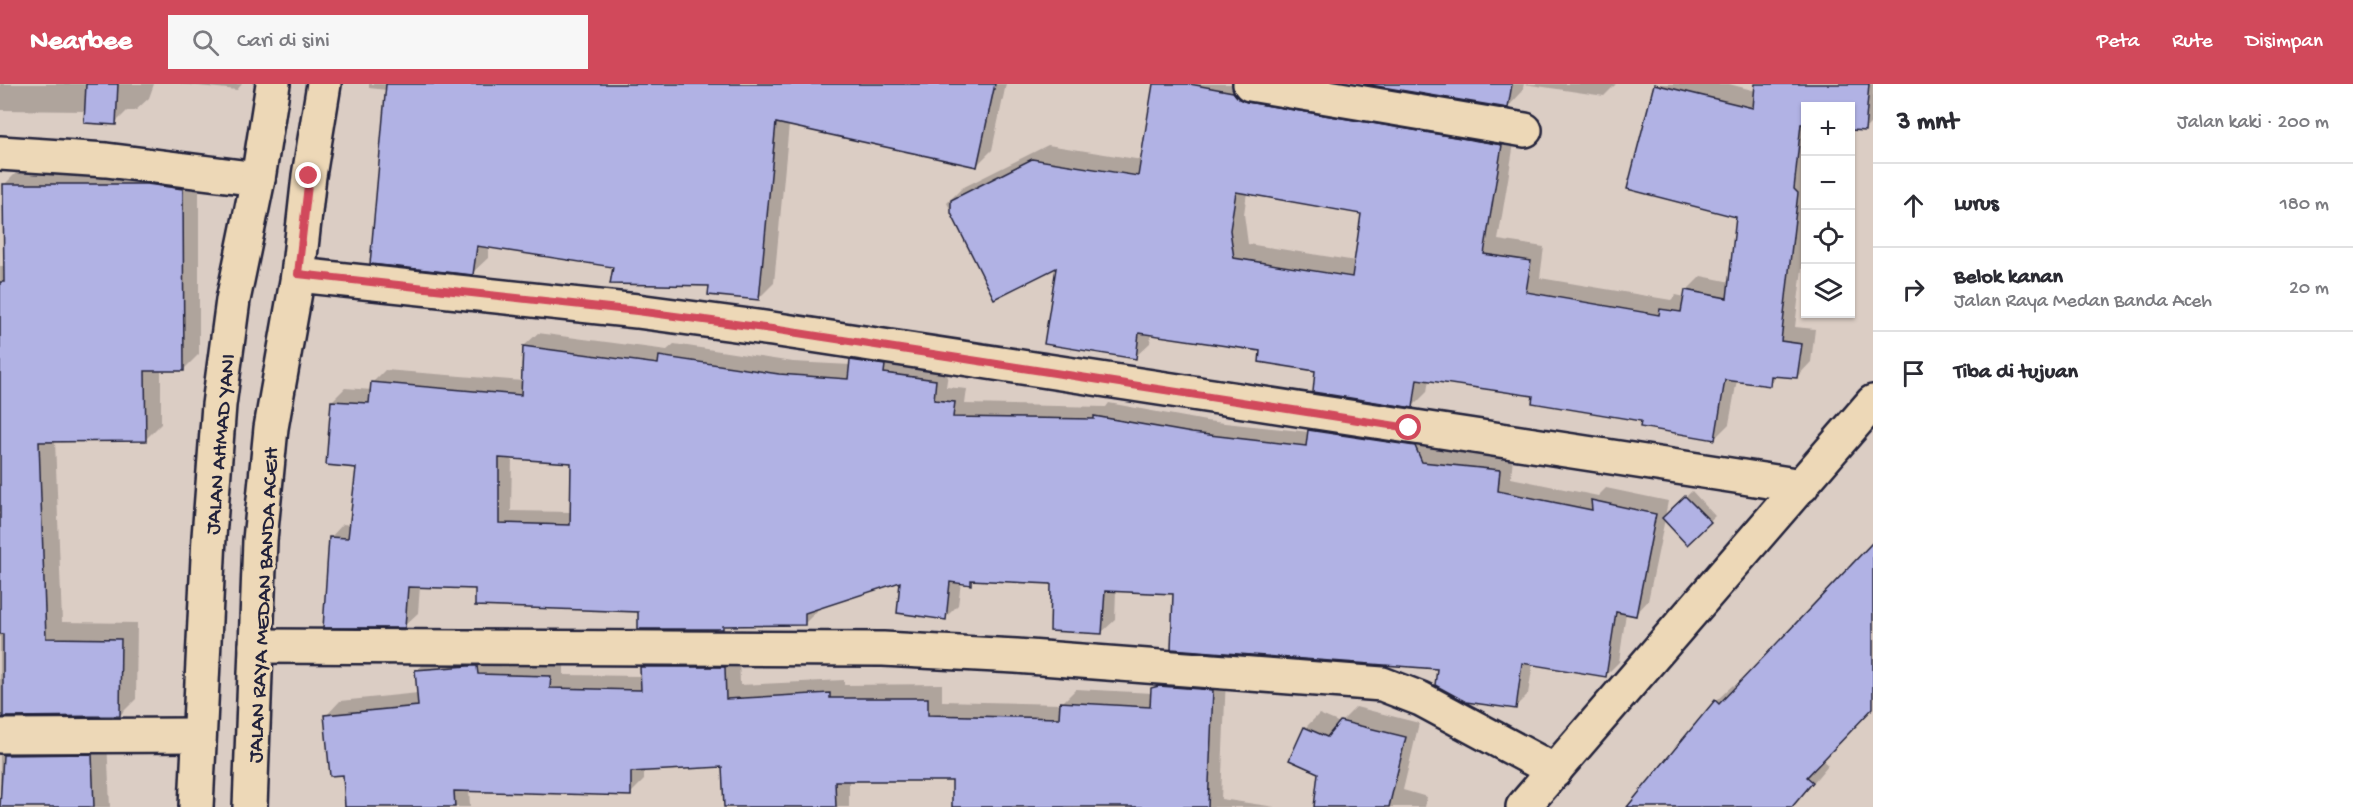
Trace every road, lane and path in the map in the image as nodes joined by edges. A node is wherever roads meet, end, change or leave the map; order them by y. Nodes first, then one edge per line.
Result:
1 (273, 84) edge
2 (324, 84) edge
3 (1250, 84) edge
4 (1317, 89) edge
5 (1525, 130) dead end
6 (0, 153) edge
7 (258, 179) junction
8 (298, 274) junction
9 (1873, 402) edge
10 (1802, 486) junction
11 (256, 646) junction
12 (199, 735) junction
13 (0, 736) edge
14 (1556, 771) junction
15 (196, 807) edge
16 (250, 807) edge
17 (1523, 807) edge

1 - 7 street, JALAN AHMAD YANI
2 - 8 street, JALAN RAYA MEDAN BANDA ACEH
3 - 4 street
4 - 5 street
6 - 7 street
7 - 12 street, JALAN AHMAD YANI
8 - 10 street
8 - 11 street, JALAN RAYA MEDAN BANDA ACEH
9 - 10 street
10 - 14 street
11 - 14 street
11 - 16 street, JALAN RAYA MEDAN BANDA ACEH
12 - 13 street
12 - 15 street, JALAN AHMAD YANI
14 - 17 street

